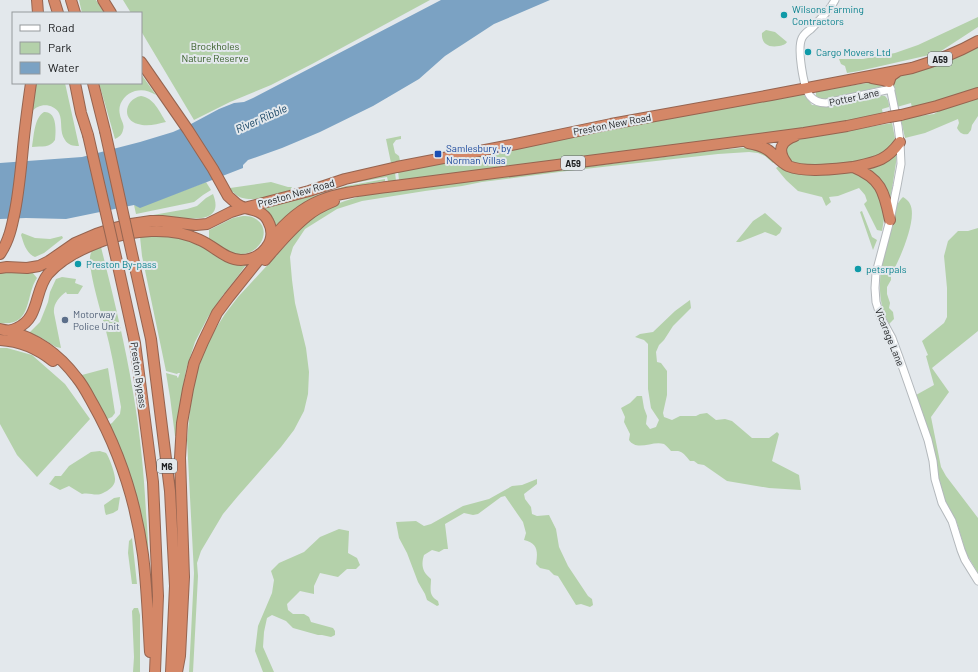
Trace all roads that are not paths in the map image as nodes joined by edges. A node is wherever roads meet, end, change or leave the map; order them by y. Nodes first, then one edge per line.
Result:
1 (37, 0) edge
2 (54, 0) edge
3 (71, 0) edge
4 (103, 0) edge
5 (835, 0) edge
6 (38, 12) edge
7 (58, 12) edge
8 (75, 12) edge
9 (110, 12) edge
10 (978, 40) edge
11 (142, 63) edge
12 (900, 70) junction
13 (866, 76) junction
14 (31, 84) edge
15 (75, 84) edge
16 (93, 84) edge
17 (890, 86) junction
18 (806, 88) junction
19 (978, 93) edge
20 (804, 133) junction
21 (729, 142) junction
22 (900, 142) junction
23 (788, 166) junction
24 (853, 167) junction
25 (358, 191) junction
26 (245, 208) junction
27 (890, 220) junction
28 (270, 243) junction
29 (0, 254) edge
30 (0, 268) edge
31 (229, 297) junction
32 (4, 331) edge
33 (0, 340) edge
34 (90, 398) junction
35 (978, 581) edge
36 (152, 672) edge
37 (155, 672) edge
38 (171, 672) edge
39 (177, 672) edge

1 - 6 highway
2 - 7 highway
3 - 8 highway
4 - 9 highway
5 - 18 street
10 - 12 highway, Preston New Road / A59
11 - 26 highway
12 - 13 highway, Preston New Road / A59
12 - 17 highway
13 - 17 highway
13 - 18 highway, Preston New Road / A59
14 - 29 highway
15 - 37 highway, Preston Bypass / M6, bridge
16 - 38 highway, Preston Bypass / M6, bridge
17 - 18 street, Potter Lane
17 - 22 street, Vicarage Lane
18 - 26 highway, Preston New Road / A59
19 - 20 highway, Preston New Road / A59, bridge
20 - 21 highway, Preston New Road / A59
20 - 23 highway
21 - 23 highway
21 - 25 highway, Preston New Road / A59
22 - 24 highway
22 - 27 street, Vicarage Lane
23 - 24 highway
24 - 27 highway
25 - 28 highway, Preston New Road / A59
25 - 31 highway
26 - 28 highway
26 - 30 highway, Preston New Road
27 - 35 street, Vicarage Lane
28 - 31 highway
28 - 32 highway
31 - 39 highway
32 - 34 highway
33 - 34 highway
34 - 36 highway

